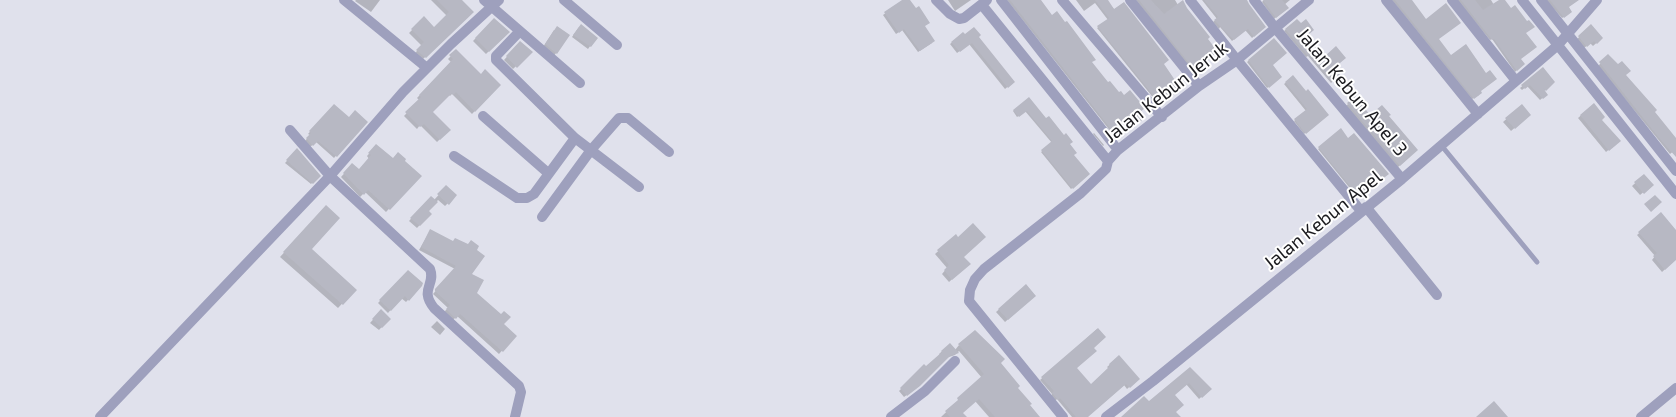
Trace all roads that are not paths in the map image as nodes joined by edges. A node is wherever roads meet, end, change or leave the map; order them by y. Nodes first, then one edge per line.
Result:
1 (344, 0) edge
2 (484, 0) edge
3 (564, 0) edge
4 (936, 0) edge
5 (1000, 0) edge
6 (1062, 0) edge
7 (1130, 0) edge
8 (1190, 0) edge
9 (1254, 0) edge
10 (1309, 0) edge
11 (1386, 0) edge
12 (1452, 0) edge
13 (1522, 0) edge
14 (1541, 0) edge
15 (1597, 0) edge
16 (985, 2) edge
17 (496, 4) edge
18 (1276, 29) junction
19 (520, 31) junction
20 (1568, 34) junction
21 (617, 45) dead end
22 (1558, 45) junction
23 (1237, 60) junction
24 (427, 68) junction
25 (1516, 81) junction
26 (580, 83) dead end
27 (1199, 86) junction
28 (1478, 114) junction
29 (482, 116) dead end
30 (1162, 117) junction
31 (290, 130) dead end
32 (575, 138) junction
33 (1440, 145) junction
34 (591, 150) junction
35 (1118, 150) junction
36 (669, 152) dead end
37 (454, 156) dead end
38 (1108, 161) junction
39 (1676, 170) edge
40 (548, 173) junction
41 (330, 176) junction
42 (1402, 179) junction
43 (639, 188) dead end
44 (1676, 194) edge
45 (1364, 209) junction
46 (542, 217) dead end
47 (1537, 262) dead end
48 (1437, 294) dead end
49 (955, 361) dead end
50 (1676, 388) edge
51 (896, 416) edge
52 (100, 417) edge
53 (515, 417) edge
54 (1062, 417) edge
55 (1106, 417) edge
56 (1641, 417) edge

1 - 24 street
2 - 17 street
3 - 21 street
4 - 16 street
5 - 35 street
6 - 30 street
7 - 27 street
8 - 23 street
9 - 18 street, Jalan Kebun Apel 3
10 - 18 street, Jalan Kebun Jeruk
11 - 28 street
12 - 25 street
13 - 22 street
14 - 20 street
15 - 20 street, Jalan Kebun Apel
16 - 38 street, Jalan Kebun Jeruk
17 - 19 street
17 - 24 street
18 - 23 street, Jalan Kebun Jeruk
18 - 42 street, Jalan Kebun Apel 3
19 - 26 street
19 - 32 street
20 - 22 street, Jalan Kebun Apel
20 - 39 street
22 - 25 street, Jalan Kebun Apel
22 - 44 street
23 - 27 street, Jalan Kebun Jeruk
23 - 45 street
24 - 41 street
25 - 28 street, Jalan Kebun Apel
27 - 30 street, Jalan Kebun Jeruk
28 - 33 street, Jalan Kebun Apel
29 - 40 street
30 - 35 street, Jalan Kebun Jeruk
31 - 41 street
32 - 34 street
32 - 40 street
33 - 42 street, Jalan Kebun Apel
33 - 47 lane
34 - 36 street
34 - 43 street
34 - 46 street
35 - 38 street, Jalan Kebun Jeruk
37 - 40 street
38 - 54 street
41 - 52 street
41 - 53 street
42 - 45 street, Jalan Kebun Apel
45 - 48 street
45 - 55 street, Jalan Kebun Apel
49 - 51 street
50 - 56 street

